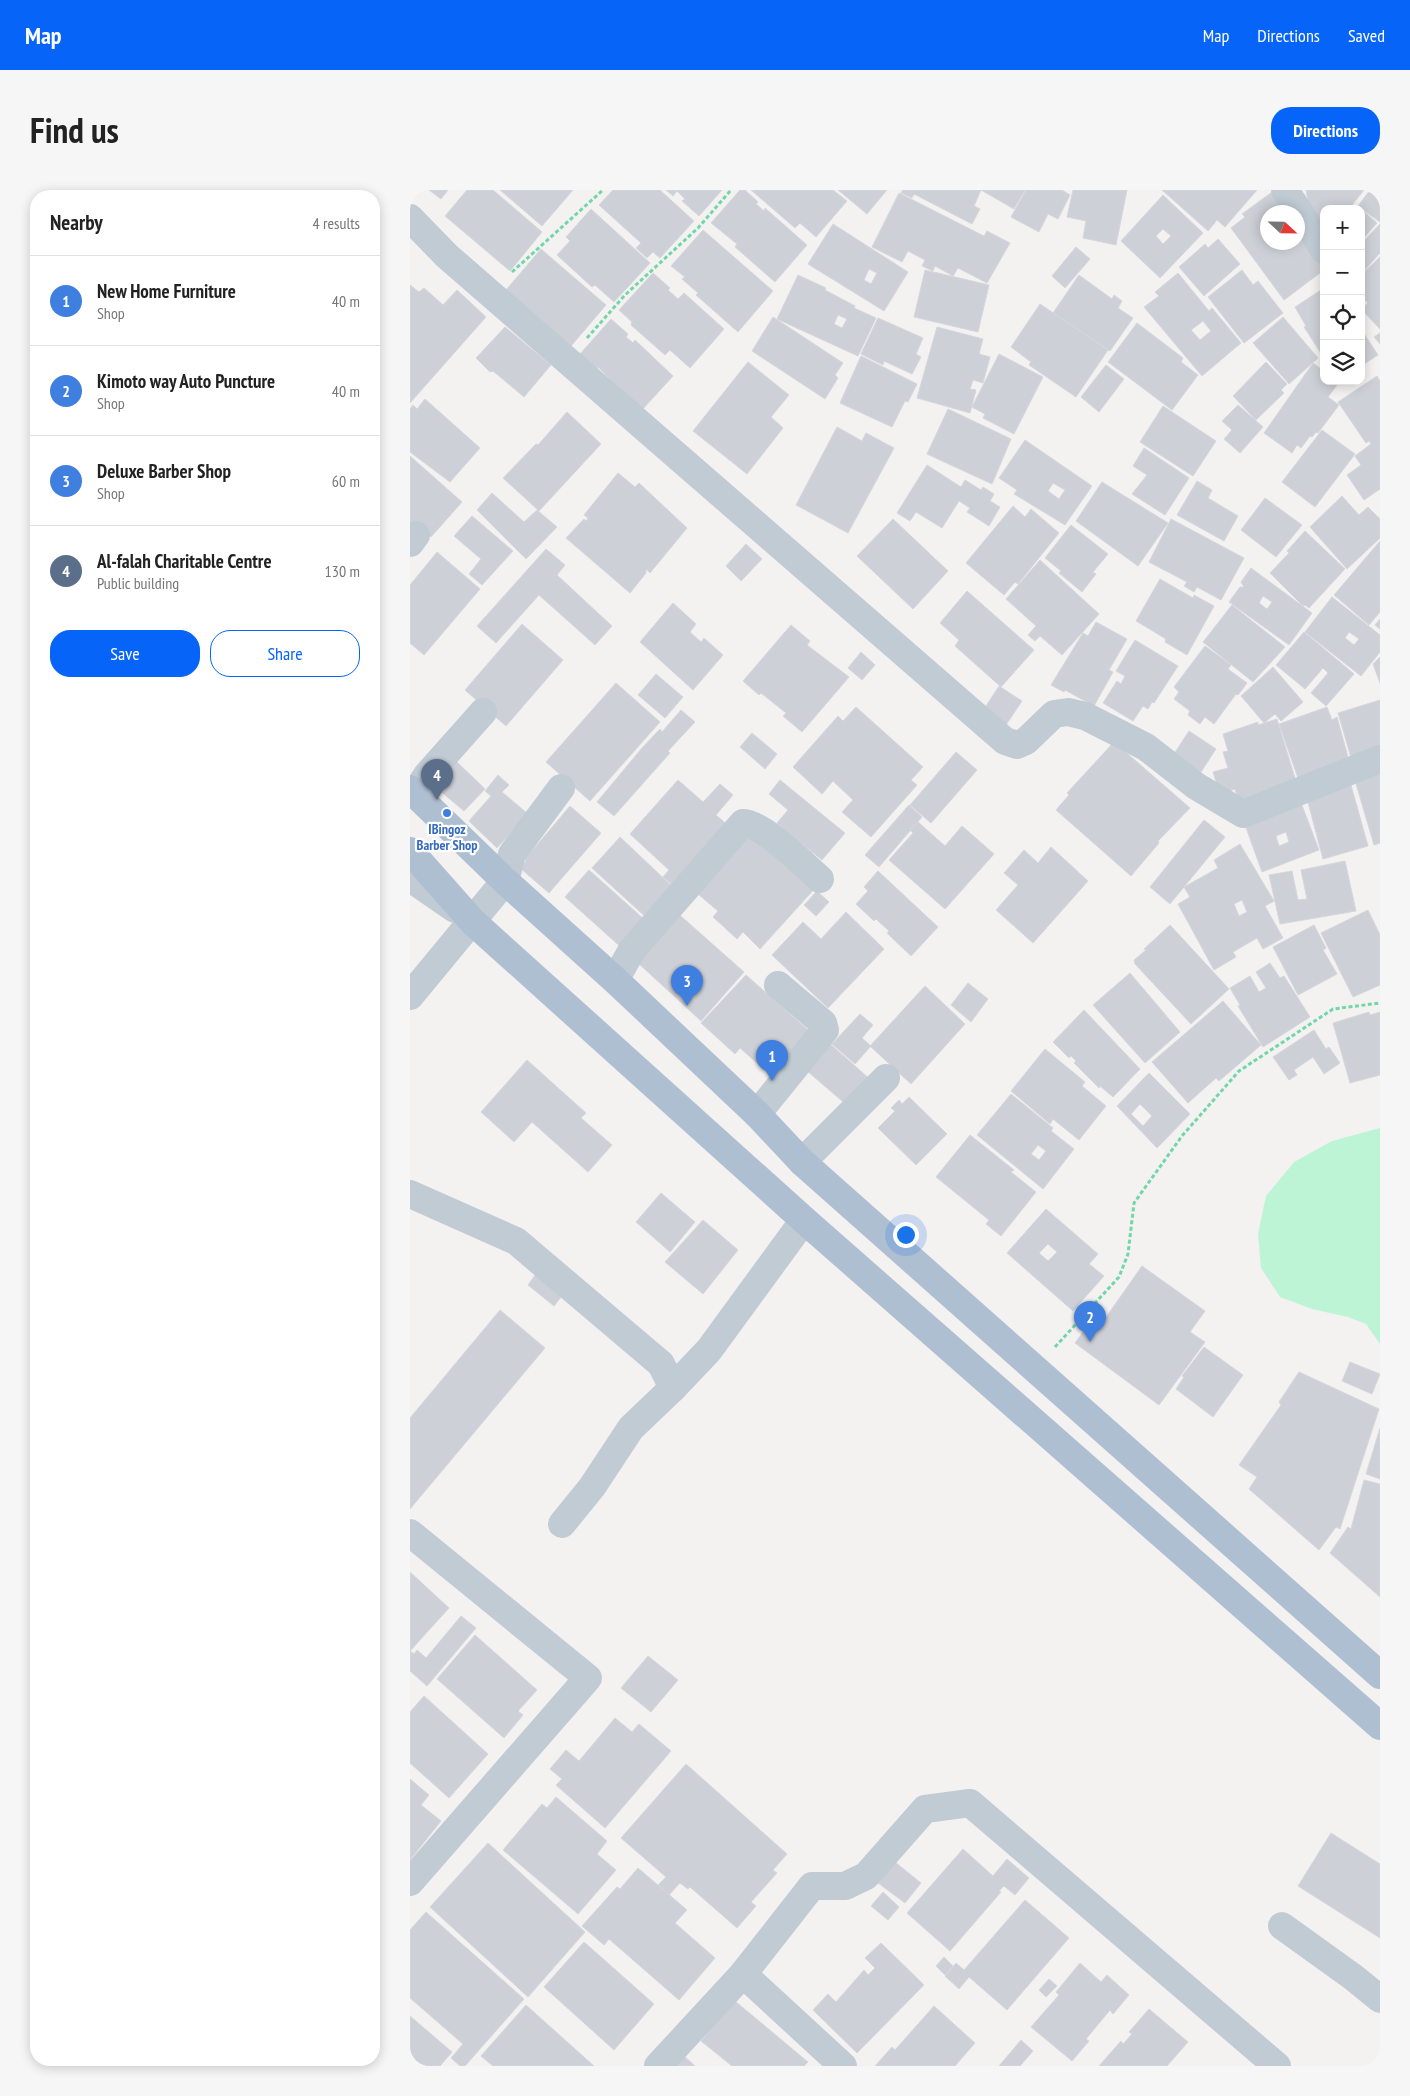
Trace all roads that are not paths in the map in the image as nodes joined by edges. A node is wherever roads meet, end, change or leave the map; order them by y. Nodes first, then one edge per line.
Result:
1 (1285, 190) edge
2 (410, 218) edge
3 (1320, 244) edge
4 (483, 712) dead end
5 (1380, 759) edge
6 (561, 788) dead end
7 (412, 792) edge
8 (410, 851) edge
9 (410, 878) edge
10 (820, 878) dead end
11 (504, 881) junction
12 (473, 922) junction
13 (615, 980) junction
14 (778, 985) dead end
15 (410, 996) edge
16 (886, 1078) dead end
17 (757, 1114) junction
18 (802, 1162) junction
19 (410, 1194) edge
20 (804, 1220) junction
21 (673, 1388) junction
22 (562, 1524) dead end
23 (410, 1533) edge
24 (1380, 1675) edge
25 (1380, 1726) edge
26 (410, 1882) edge
27 (1282, 1926) dead end
28 (743, 1974) junction
29 (1380, 1999) edge
30 (658, 2066) edge
31 (842, 2066) edge
32 (1277, 2066) edge

1 - 3 street
2 - 5 street
4 - 7 street
6 - 11 street
7 - 11 main road
8 - 12 main road
9 - 12 street
10 - 13 street
11 - 12 street
11 - 13 main road
12 - 15 street
12 - 20 main road
13 - 17 main road
14 - 17 street
16 - 18 street
17 - 18 main road
18 - 24 main road
19 - 21 street
20 - 21 street
20 - 25 main road
21 - 22 street
23 - 26 street
27 - 29 street
28 - 30 street
28 - 31 street
28 - 32 street

